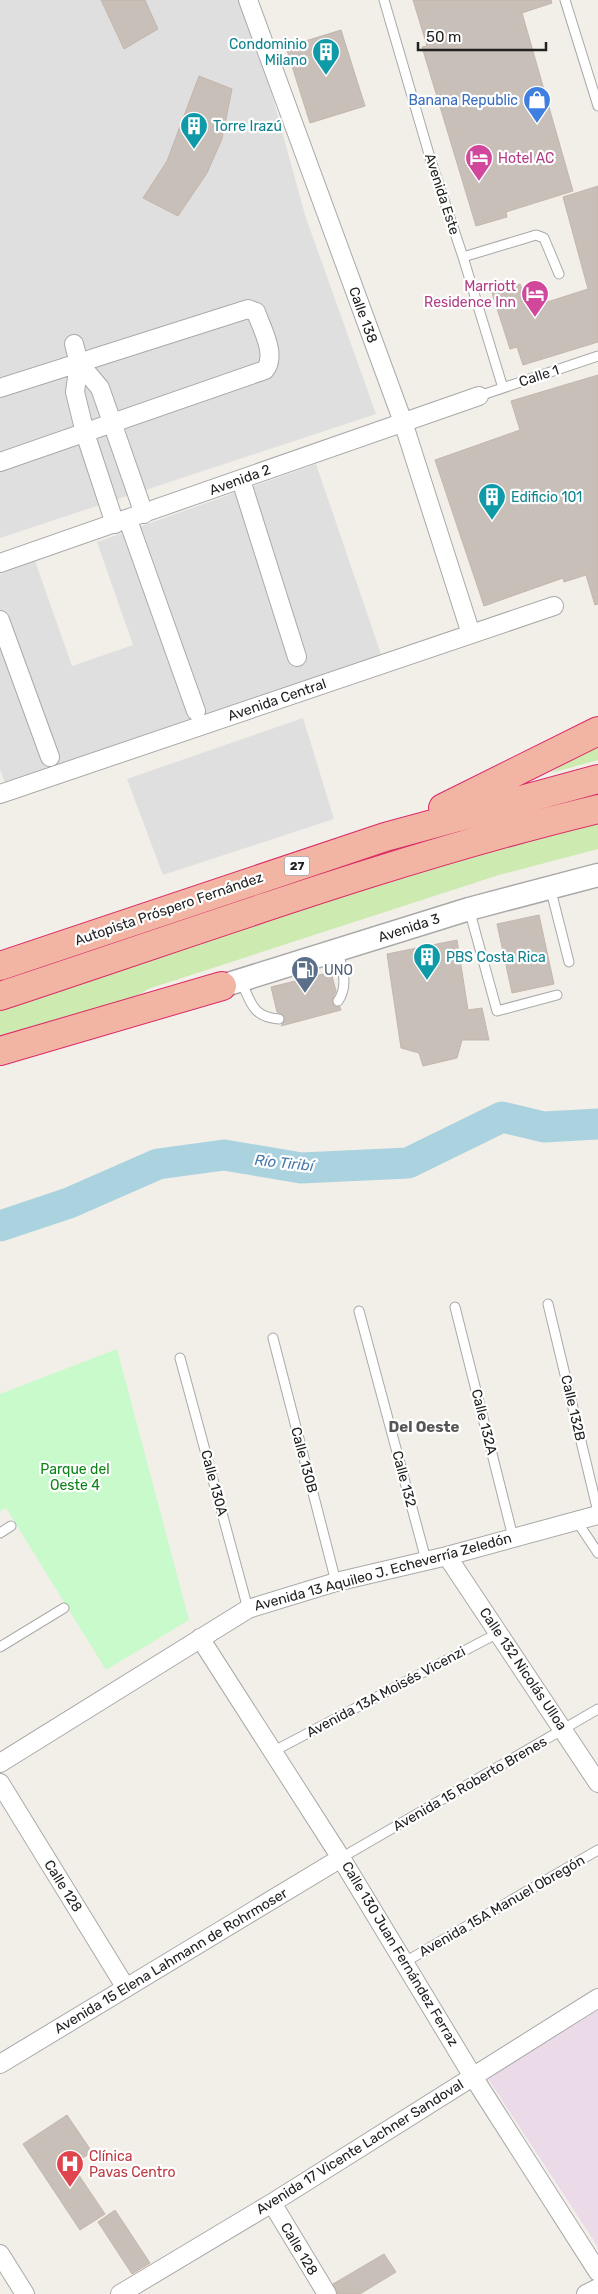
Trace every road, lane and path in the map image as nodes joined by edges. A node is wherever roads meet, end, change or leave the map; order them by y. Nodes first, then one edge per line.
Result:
1 (248, 0) edge
2 (384, 0) edge
3 (565, 0) edge
4 (598, 106) edge
5 (464, 257) junction
6 (559, 274) dead end
7 (74, 344) dead end
8 (598, 356) edge
9 (80, 363) junction
10 (0, 388) edge
11 (503, 388) junction
12 (479, 396) joint
13 (403, 422) junction
14 (112, 424) junction
15 (85, 433) junction
16 (0, 462) edge
17 (241, 480) junction
18 (129, 519) junction
19 (0, 563) edge
20 (554, 606) dead end
21 (0, 620) edge
22 (471, 634) junction
23 (297, 657) dead end
24 (196, 711) dead end
25 (598, 731) edge
26 (50, 757) dead end
27 (598, 780) edge
28 (0, 794) edge
29 (598, 809) edge
30 (385, 837) junction
31 (598, 875) edge
32 (550, 887) junction
33 (469, 908) junction
34 (338, 950) junction
35 (569, 962) dead end
36 (0, 966) edge
37 (232, 983) junction
38 (557, 995) dead end
39 (0, 996) edge
40 (338, 1002) dead end
41 (279, 1019) dead end
42 (0, 1051) edge
43 (548, 1304) dead end
44 (455, 1307) dead end
45 (359, 1312) dead end
46 (273, 1338) dead end
47 (180, 1358) dead end
48 (598, 1514) edge
49 (576, 1520) junction
50 (11, 1526) dead end
51 (0, 1532) edge
52 (513, 1537) junction
53 (598, 1553) edge
54 (447, 1556) junction
55 (426, 1560) junction
56 (336, 1582) junction
57 (64, 1608) dead end
58 (248, 1608) junction
59 (498, 1633) junction
60 (200, 1638) junction
61 (0, 1647) edge
62 (598, 1709) edge
63 (564, 1730) junction
64 (274, 1751) junction
65 (0, 1763) edge
66 (0, 1783) edge
67 (598, 1784) edge
68 (598, 1850) edge
69 (341, 1858) junction
70 (405, 1962) junction
71 (126, 1988) junction
72 (598, 1998) edge
73 (0, 2064) edge
74 (472, 2075) junction
75 (272, 2203) junction
76 (0, 2254) edge
77 (598, 2272) edge
78 (598, 2288) edge
79 (25, 2294) edge
80 (120, 2294) edge
81 (327, 2294) edge
82 (586, 2294) edge

1 - 13 street, Calle 138
2 - 5 lane, Avenida Este
3 - 4 lane
5 - 6 lane
5 - 11 lane, Avenida Este
7 - 9 street
8 - 11 lane, Calle 1
9 - 10 street
9 - 14 street
9 - 14 street
9 - 15 street
11 - 12 lane, Calle 1
12 - 13 street, Avenida 2
13 - 17 street, Avenida 2
13 - 22 street, Calle 138
14 - 15 street
14 - 18 street
15 - 16 street
15 - 18 street
17 - 18 street, Avenida 2
17 - 23 street
18 - 19 street, Avenida 2
18 - 24 street
20 - 22 street, Avenida Central
21 - 26 street
22 - 28 street, Avenida Central
25 - 30 highway
27 - 30 highway, Autopista Próspero Fernández / 27
29 - 39 highway, Autopista Próspero Fernández / 27
30 - 36 highway, Autopista Próspero Fernández / 27
31 - 32 street, Avenida 3
32 - 33 street, Avenida 3
32 - 35 lane
33 - 34 street, Avenida 3
33 - 38 lane
34 - 37 street, Avenida 3
34 - 40 lane
37 - 41 lane
37 - 42 highway
43 - 48 lane, Calle 132B
44 - 52 lane, Calle 132A
45 - 55 lane, Calle 132
46 - 56 lane, Calle 130B
47 - 58 lane, Calle 130A
48 - 49 street, Avenida 13 Aquileo J. Echeverría Zeledón
49 - 52 street, Avenida 13 Aquileo J. Echeverría Zeledón
49 - 53 lane
50 - 51 lane
52 - 54 street, Avenida 13 Aquileo J. Echeverría Zeledón
54 - 55 street, Avenida 13 Aquileo J. Echeverría Zeledón
54 - 59 street, Calle 132 Nicolás Ulloa
55 - 56 street, Avenida 13 Aquileo J. Echeverría Zeledón
56 - 58 street, Avenida 13 Aquileo J. Echeverría Zeledón
57 - 61 lane
58 - 60 street, Avenida 13 Aquileo J. Echeverría Zeledón
59 - 63 street, Calle 132 Nicolás Ulloa
59 - 64 lane, Avenida 13A Moisés Vicenzi
60 - 64 street, Calle 130 Juan Fernández Ferraz
60 - 65 street, Avenida 13 Aquileo J. Echeverría Zeledón
62 - 63 lane, Avenida 15 Roberto Brenes
63 - 67 street, Calle 132 Nicolás Ulloa
63 - 69 lane, Avenida 15 Roberto Brenes
64 - 69 street, Calle 130 Juan Fernández Ferraz
66 - 71 street, Calle 128
68 - 70 lane, Avenida 15A Manuel Obregón
69 - 70 street, Calle 130 Juan Fernández Ferraz
69 - 71 street, Avenida 15 Elena Lahmann de Rohrmoser
70 - 74 street, Calle 130 Juan Fernández Ferraz
71 - 73 street, Avenida 15 Elena Lahmann de Rohrmoser
72 - 74 street, Avenida 17 Vicente Lachner Sandoval
74 - 75 street, Avenida 17 Vicente Lachner Sandoval
74 - 77 street, Calle 130 Juan Fernández Ferraz
75 - 80 street, Avenida 17 Vicente Lachner Sandoval
75 - 81 street, Calle 128
76 - 79 street
78 - 82 street

